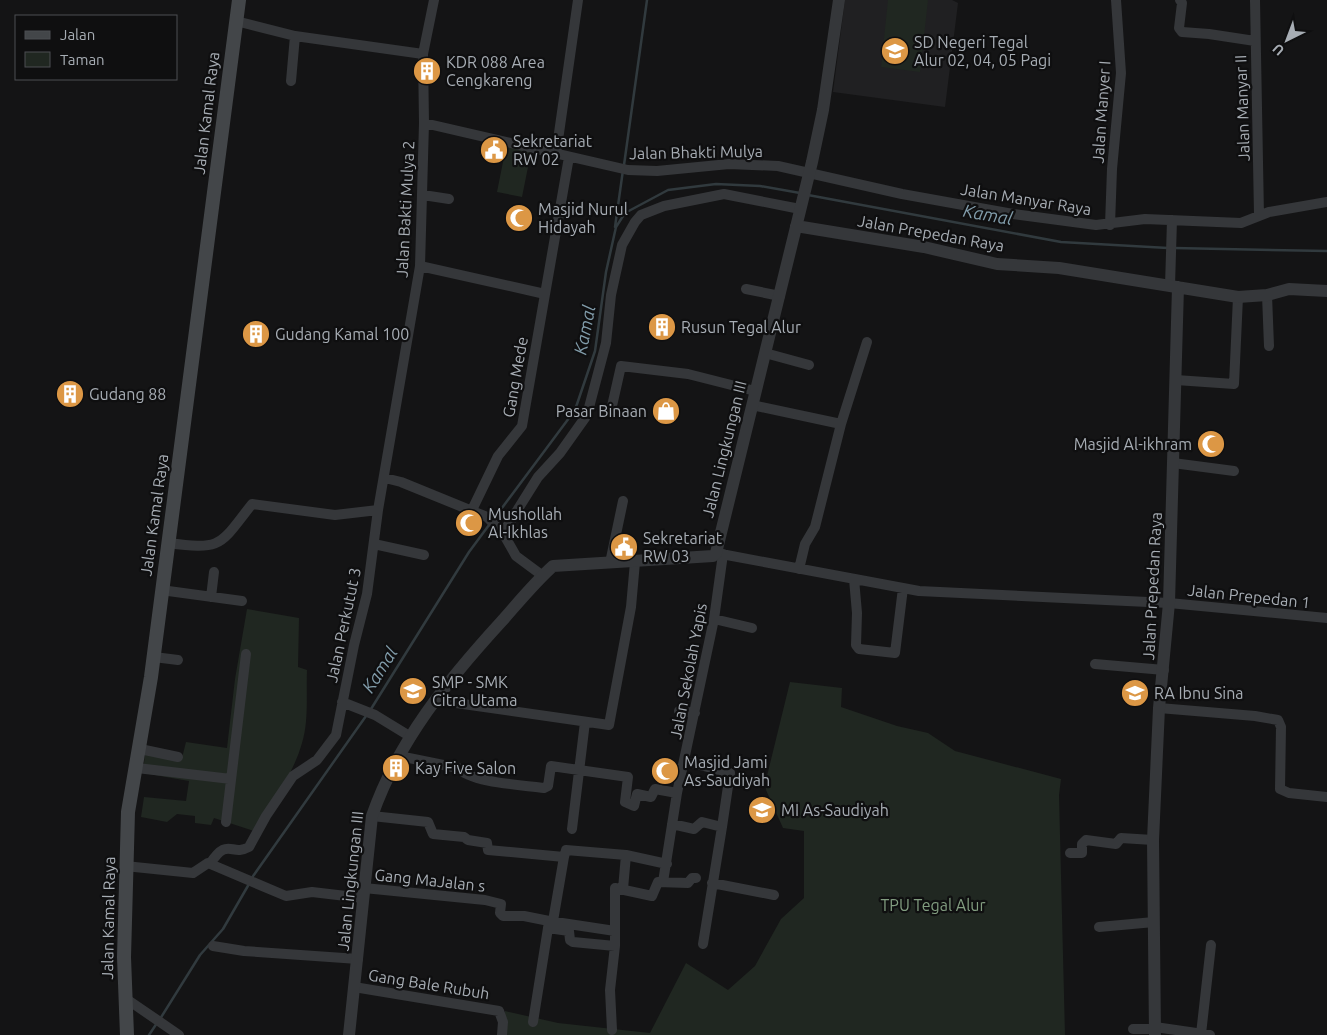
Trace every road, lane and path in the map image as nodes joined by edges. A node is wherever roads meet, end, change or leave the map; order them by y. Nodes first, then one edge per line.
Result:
1 (239, 0) edge
2 (434, 0) edge
3 (578, 0) edge
4 (839, 0) edge
5 (1116, 0) edge
6 (1180, 0) edge
7 (1255, 0) edge
8 (236, 21) junction
9 (296, 36) junction
10 (1255, 41) junction
11 (423, 54) junction
12 (291, 81) dead end
13 (424, 123) junction
14 (556, 154) junction
15 (569, 157) junction
16 (807, 179) junction
17 (423, 195) junction
18 (449, 200) dead end
19 (1327, 202) edge
20 (800, 206) junction
21 (1259, 215) junction
22 (1172, 220) junction
23 (1110, 225) junction
24 (796, 226) junction
25 (420, 266) junction
26 (1174, 287) junction
27 (746, 289) dead end
28 (1327, 291) edge
29 (545, 294) junction
30 (1267, 295) junction
31 (780, 296) junction
32 (1238, 297) junction
33 (867, 342) dead end
34 (1269, 346) dead end
35 (764, 353) junction
36 (809, 365) dead end
37 (1176, 380) junction
38 (755, 391) junction
39 (752, 405) junction
40 (612, 406) dead end
41 (842, 424) junction
42 (1173, 464) junction
43 (1234, 471) dead end
44 (385, 478) junction
45 (623, 501) dead end
46 (378, 510) junction
47 (472, 510) junction
48 (501, 531) junction
49 (168, 543) junction
50 (374, 544) junction
51 (720, 553) junction
52 (424, 555) dead end
53 (635, 562) junction
54 (610, 563) junction
55 (799, 569) junction
56 (214, 572) dead end
57 (543, 576) junction
58 (854, 580) junction
59 (903, 588) junction
60 (162, 590) junction
61 (211, 597) junction
62 (242, 602) dead end
63 (1169, 603) junction
64 (1327, 618) edge
65 (714, 619) junction
66 (752, 628) dead end
67 (246, 654) dead end
68 (154, 656) junction
69 (178, 660) dead end
70 (1095, 664) dead end
71 (1164, 670) junction
72 (435, 700) junction
73 (342, 702) junction
74 (1159, 708) junction
75 (679, 711) dead end
76 (695, 713) junction
77 (585, 722) junction
78 (411, 737) junction
79 (140, 749) junction
80 (399, 756) junction
81 (178, 758) dead end
82 (685, 761) junction
83 (137, 768) junction
84 (578, 769) junction
85 (231, 779) junction
86 (677, 793) junction
87 (1327, 796) edge
88 (372, 816) junction
89 (226, 822) dead end
90 (672, 824) junction
91 (722, 826) junction
92 (572, 829) dead end
93 (1153, 840) junction
94 (1070, 853) dead end
95 (626, 855) junction
96 (564, 857) junction
97 (210, 864) junction
98 (667, 864) junction
99 (125, 866) junction
100 (696, 878) dead end
101 (663, 882) junction
102 (712, 883) junction
103 (623, 889) junction
104 (363, 893) junction
105 (774, 895) dead end
106 (1154, 922) junction
107 (550, 923) junction
108 (1099, 927) dead end
109 (615, 931) junction
110 (703, 944) dead end
111 (1210, 945) dead end
112 (213, 946) dead end
113 (615, 946) junction
114 (358, 958) junction
115 (354, 987) junction
116 (125, 998) junction
117 (534, 1019) dead end
118 (612, 1029) dead end
119 (1134, 1029) dead end
120 (1155, 1030) edge
121 (1205, 1034) edge
122 (127, 1035) edge
123 (179, 1035) edge
124 (349, 1035) edge
125 (502, 1035) edge

1 - 8 main road, Jalan Kamal Raya
2 - 11 street, Jalan Bakti Mulya 2
3 - 14 street
4 - 16 street, Jalan Lingkungan III
5 - 23 street, Jalan Manyer I
6 - 10 street
7 - 10 street, Jalan Manyar II
8 - 9 street
8 - 49 main road, Jalan Kamal Raya
9 - 11 street
9 - 12 street
10 - 21 street, Jalan Manyar II
11 - 13 street, Jalan Bakti Mulya 2
13 - 14 street, Jalan Bhakti Mulya
13 - 17 street, Jalan Bakti Mulya 2
14 - 15 street, Jalan Bhakti Mulya
15 - 16 street, Jalan Bhakti Mulya
15 - 29 street, Gang Mede
16 - 20 street, Jalan Lingkungan III
16 - 23 street, Jalan Manyar Raya
17 - 18 street
17 - 25 street, Jalan Bakti Mulya 2
19 - 21 street, Jalan Manyar Raya
20 - 24 street, Jalan Lingkungan III
20 - 48 street
21 - 22 street, Jalan Manyar Raya
22 - 23 street, Jalan Manyar Raya
22 - 26 street
24 - 26 street, Jalan Prepedan Raya
24 - 31 street, Jalan Lingkungan III
25 - 29 street
25 - 44 street, Jalan Bakti Mulya 2
26 - 32 street, Jalan Prepedan Raya
26 - 37 street, Jalan Prepedan Raya
27 - 31 street
28 - 30 street, Jalan Prepedan Raya
29 - 47 street, Gang Mede
30 - 32 street, Jalan Prepedan Raya
30 - 34 street
31 - 35 street, Jalan Lingkungan III
32 - 37 street
33 - 41 street
35 - 36 street
35 - 38 street, Jalan Lingkungan III
37 - 42 street, Jalan Prepedan Raya
38 - 39 street, Jalan Lingkungan III
38 - 40 street
39 - 41 street
39 - 51 street, Jalan Lingkungan III
41 - 55 street
42 - 43 street
42 - 63 street, Jalan Prepedan Raya
44 - 46 street, Jalan Perkutut 3
44 - 47 street
45 - 54 street
46 - 49 street
46 - 50 street, Jalan Perkutut 3
47 - 48 street
48 - 57 street
49 - 60 main road, Jalan Kamal Raya
50 - 52 street
50 - 73 street, Jalan Perkutut 3
51 - 53 street, Jalan Lingkungan III
51 - 55 street
51 - 65 street, Jalan Sekolah Yapis
53 - 54 street, Jalan Lingkungan III
53 - 77 street
54 - 57 street, Jalan Lingkungan III
55 - 58 street
56 - 61 street
57 - 72 street, Jalan Lingkungan III
58 - 59 street
58 - 59 street
59 - 63 street, Jalan Prepedan 1
60 - 61 street
60 - 68 main road, Jalan Kamal Raya
61 - 62 street
63 - 64 street, Jalan Prepedan 1
63 - 71 street, Jalan Prepedan Raya
65 - 66 street
65 - 76 street, Jalan Sekolah Yapis
67 - 85 street
68 - 69 street
68 - 79 main road, Jalan Kamal Raya
70 - 71 street
71 - 74 street, Jalan Prepedan Raya
72 - 77 street
72 - 78 street, Jalan Lingkungan III
73 - 78 street, Jalan Perkutut 3
73 - 97 street
74 - 87 street
74 - 93 street, Jalan Prepedan Raya
75 - 76 street
76 - 82 street, Jalan Sekolah Yapis
77 - 84 street
78 - 80 street, Jalan Lingkungan III
79 - 81 street
79 - 83 main road, Jalan Kamal Raya
80 - 84 street
80 - 88 street, Jalan Lingkungan III
82 - 86 street, Jalan Sekolah Yapis
82 - 91 street
83 - 85 street
83 - 99 main road, Jalan Kamal Raya
84 - 86 street
84 - 92 street
85 - 89 street
86 - 90 street, Jalan Sekolah Yapis
88 - 96 street
88 - 104 street, Jalan Lingkungan III
90 - 91 street
90 - 98 street, Jalan Sekolah Yapis
91 - 102 street
93 - 94 street
93 - 106 street, Jalan Prepedan Raya
95 - 96 street
95 - 98 street
95 - 103 street
96 - 107 street
97 - 99 street
97 - 104 street
98 - 101 street, Jalan Sekolah Yapis
99 - 116 main road, Jalan Kamal Raya
100 - 101 street
101 - 103 street
102 - 105 street
102 - 110 street
103 - 109 street
104 - 107 street, Gang MaJalan s
104 - 114 street, Jalan Lingkungan III
106 - 108 street
106 - 120 street, Jalan Prepedan Raya
107 - 109 street
107 - 113 street, Gang MaJalan s
107 - 117 street
109 - 113 street
111 - 121 street
112 - 114 street
113 - 118 street
114 - 115 street, Jalan Lingkungan III
115 - 124 street, Jalan Lingkungan III
115 - 125 street, Gang Bale Rubuh
116 - 122 main road, Jalan Kamal Raya
116 - 123 street
119 - 120 street
120 - 121 street

